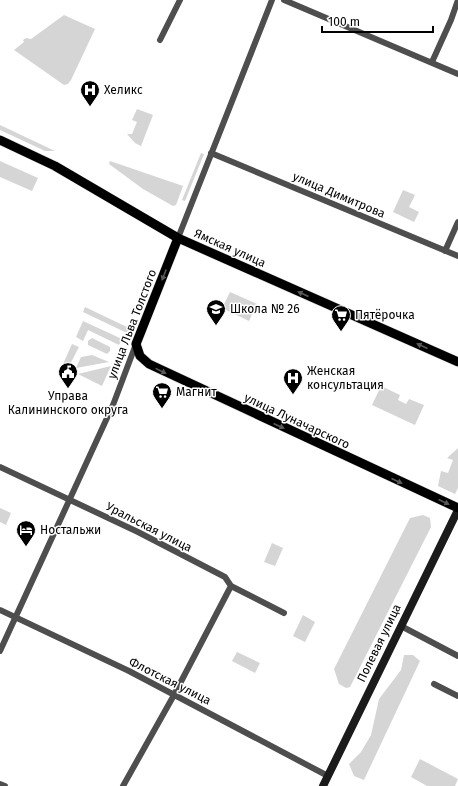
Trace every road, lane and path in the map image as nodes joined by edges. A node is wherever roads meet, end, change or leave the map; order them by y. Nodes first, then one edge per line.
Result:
1 (180, 0) edge
2 (272, 0) edge
3 (284, 0) edge
4 (458, 0) edge
5 (160, 40) dead end
6 (432, 62) junction
7 (458, 74) edge
8 (0, 140) edge
9 (211, 153) junction
10 (458, 222) edge
11 (178, 238) junction
12 (445, 251) junction
13 (458, 256) edge
14 (136, 344) junction
15 (458, 362) edge
16 (0, 467) edge
17 (70, 500) junction
18 (458, 509) edge
19 (231, 586) junction
20 (0, 610) edge
21 (284, 613) dead end
22 (16, 618) junction
23 (401, 626) junction
24 (0, 651) edge
25 (458, 656) edge
26 (434, 684) dead end
27 (174, 695) junction
28 (458, 696) edge
29 (328, 776) junction
30 (0, 784) edge
31 (4, 786) edge
32 (122, 786) edge
33 (323, 786) edge

1 - 5 street
2 - 9 street, улица Льва Толстого
3 - 6 street
4 - 6 street
6 - 7 street
8 - 11 main road, Ямская улица
9 - 11 street, улица Льва Толстого
9 - 12 street, улица Димитрова
10 - 12 street
11 -> 14 main road, улица Льва Толстого
15 -> 11 main road, Ямская улица
12 - 13 street, улица Димитрова
14 - 17 street, улица Льва Толстого
14 -> 18 main road, улица Луначарского
16 - 17 street, Уральская улица
17 - 19 street, Уральская улица
17 - 22 street, улица Льва Толстого
18 - 23 street, Полевая улица
19 - 21 street, Уральская улица
19 - 27 street
20 - 22 street, Флотская улица
22 - 24 street, улица Льва Толстого
22 - 27 street, Флотская улица
23 - 25 street
23 - 29 street, Полевая улица
26 - 28 street
27 - 29 street, Флотская улица
27 - 32 street
29 - 33 street, Полевая улица
30 - 31 street

